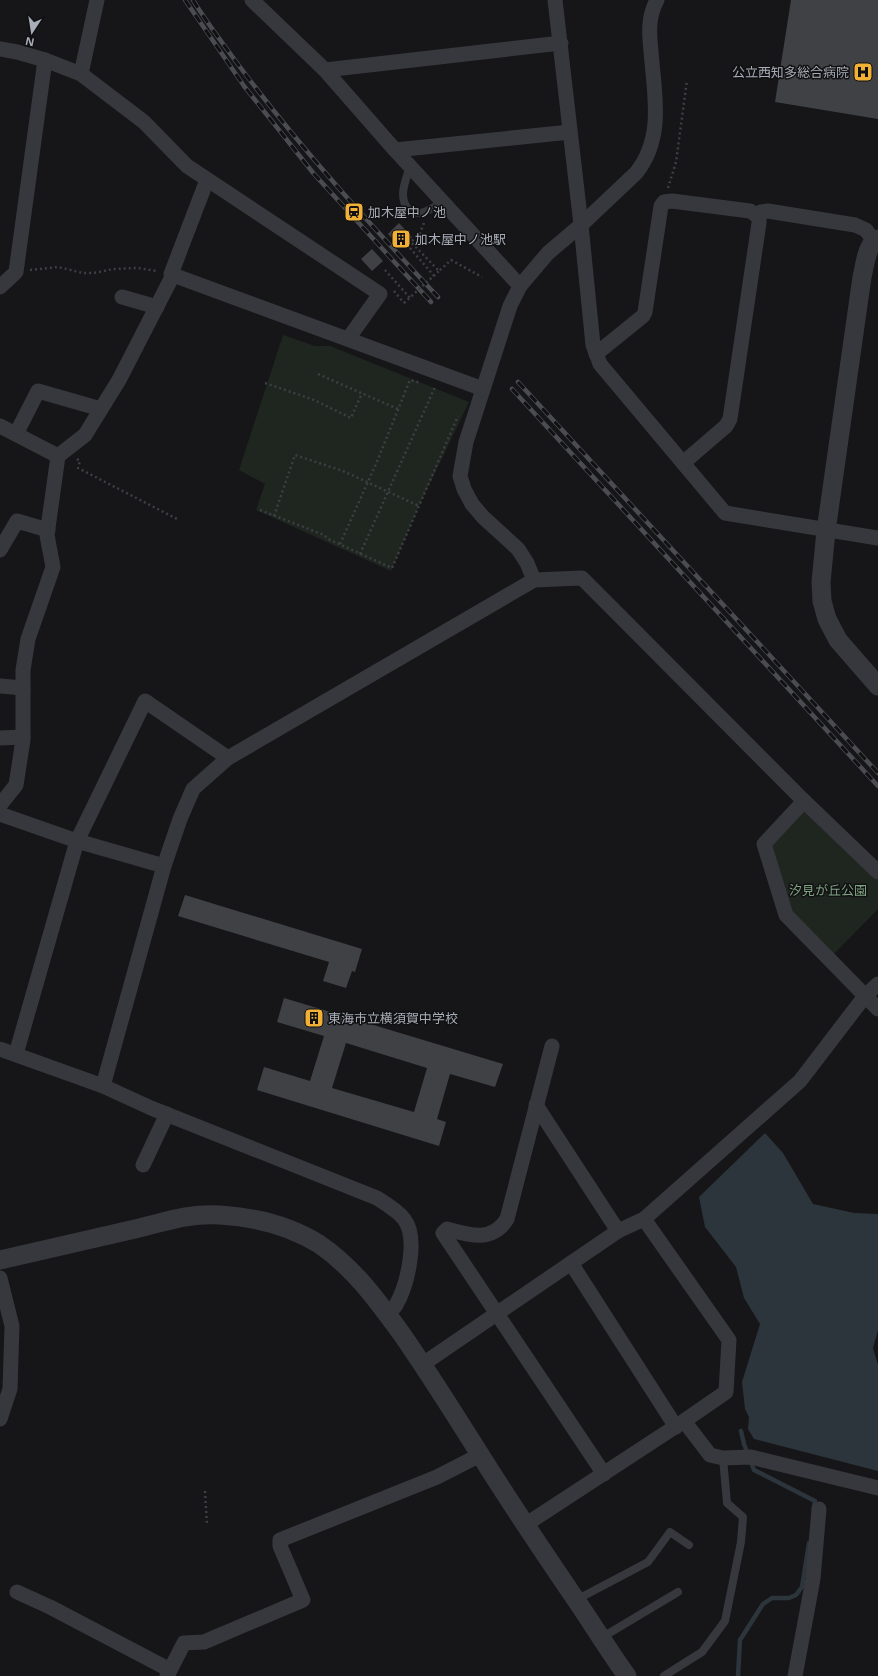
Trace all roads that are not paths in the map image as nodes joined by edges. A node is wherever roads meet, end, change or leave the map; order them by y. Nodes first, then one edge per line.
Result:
1 (97, 0) edge
2 (252, 0) edge
3 (555, 0) edge
4 (657, 0) edge
5 (561, 43) junction
6 (0, 50) edge
7 (45, 60) junction
8 (325, 70) junction
9 (81, 74) junction
10 (570, 132) junction
11 (395, 150) junction
12 (410, 166) junction
13 (207, 180) junction
14 (443, 202) junction
15 (756, 215) junction
16 (581, 225) junction
17 (876, 240) edge
18 (171, 274) road end
19 (520, 286) junction
20 (0, 287) edge
21 (122, 297) dead end
22 (157, 307) junction
23 (348, 339) junction
24 (596, 354) junction
25 (483, 389) junction
26 (101, 409) junction
27 (0, 426) edge
28 (16, 434) junction
29 (62, 453) junction
30 (683, 463) junction
31 (48, 530) junction
32 (826, 531) junction
33 (878, 538) edge
34 (0, 550) edge
35 (534, 580) junction
36 (0, 686) edge
37 (878, 686) edge
38 (23, 688) junction
39 (23, 737) junction
40 (0, 738) edge
41 (228, 758) junction
42 (804, 801) junction
43 (0, 805) edge
44 (0, 814) edge
45 (77, 841) junction
46 (164, 866) junction
47 (878, 872) edge
48 (878, 984) edge
49 (865, 996) junction
50 (878, 1009) edge
51 (552, 1046) dead end
52 (0, 1049) edge
53 (16, 1054) junction
54 (103, 1086) junction
55 (536, 1105) junction
56 (167, 1114) junction
57 (143, 1165) dead end
58 (644, 1219) junction
59 (618, 1231) junction
60 (0, 1260) edge
61 (571, 1263) junction
62 (0, 1278) edge
63 (387, 1313) junction
64 (497, 1314) junction
65 (6, 1363) edge
66 (423, 1364) junction
67 (0, 1419) edge
68 (680, 1424) junction
69 (480, 1455) junction
70 (723, 1458) junction
71 (604, 1474) junction
72 (878, 1488) edge
73 (819, 1509) dead end
74 (524, 1525) junction
75 (689, 1545) dead end
76 (17, 1592) dead end
77 (678, 1592) dead end
78 (576, 1600) junction
79 (600, 1639) junction
80 (168, 1673) edge
81 (627, 1676) edge
82 (664, 1676) edge
83 (795, 1676) edge

1 - 9 street
2 - 8 street
3 - 5 street
4 - 16 street
5 - 8 street
5 - 10 street
6 - 7 street
7 - 9 street
7 - 20 street
8 - 11 street
9 - 13 street
10 - 11 street
10 - 16 street
11 - 12 street
12 - 14 street
12 - 14 lane
13 - 18 street
13 - 23 street
14 - 19 street
15 - 17 street
15 - 24 street
15 - 30 street
16 - 19 street
16 - 24 street
17 - 32 street
19 - 25 street
21 - 22 street
22 - 23 street
22 - 26 street
23 - 25 street
24 - 30 street
25 - 35 street
26 - 28 street
26 - 29 street
27 - 28 street
28 - 29 street
29 - 31 street
30 - 32 street
31 - 34 street
31 - 38 street
32 - 33 street
32 - 37 street
35 - 41 street
35 - 42 street
36 - 38 street
38 - 39 street
39 - 40 street
39 - 43 street
41 - 45 street
41 - 46 street
42 - 47 street
42 - 49 street
44 - 45 street
45 - 46 street
45 - 53 street
46 - 54 street
48 - 49 street
49 - 50 street
49 - 58 street
51 - 55 street
52 - 53 street
53 - 54 street
54 - 56 street
55 - 59 street
55 - 64 street
56 - 57 street
56 - 63 street
58 - 59 street
58 - 68 street
59 - 61 street
60 - 63 street
61 - 64 street
61 - 68 street
62 - 65 street
63 - 66 street
64 - 66 street
64 - 71 street
65 - 67 street
66 - 69 street
68 - 70 street
68 - 71 street
69 - 74 street
69 - 80 street
70 - 72 street
70 - 82 lane
71 - 74 street
73 - 83 street
74 - 78 street
75 - 78 lane
76 - 80 street
77 - 79 lane
78 - 79 street
79 - 81 street

